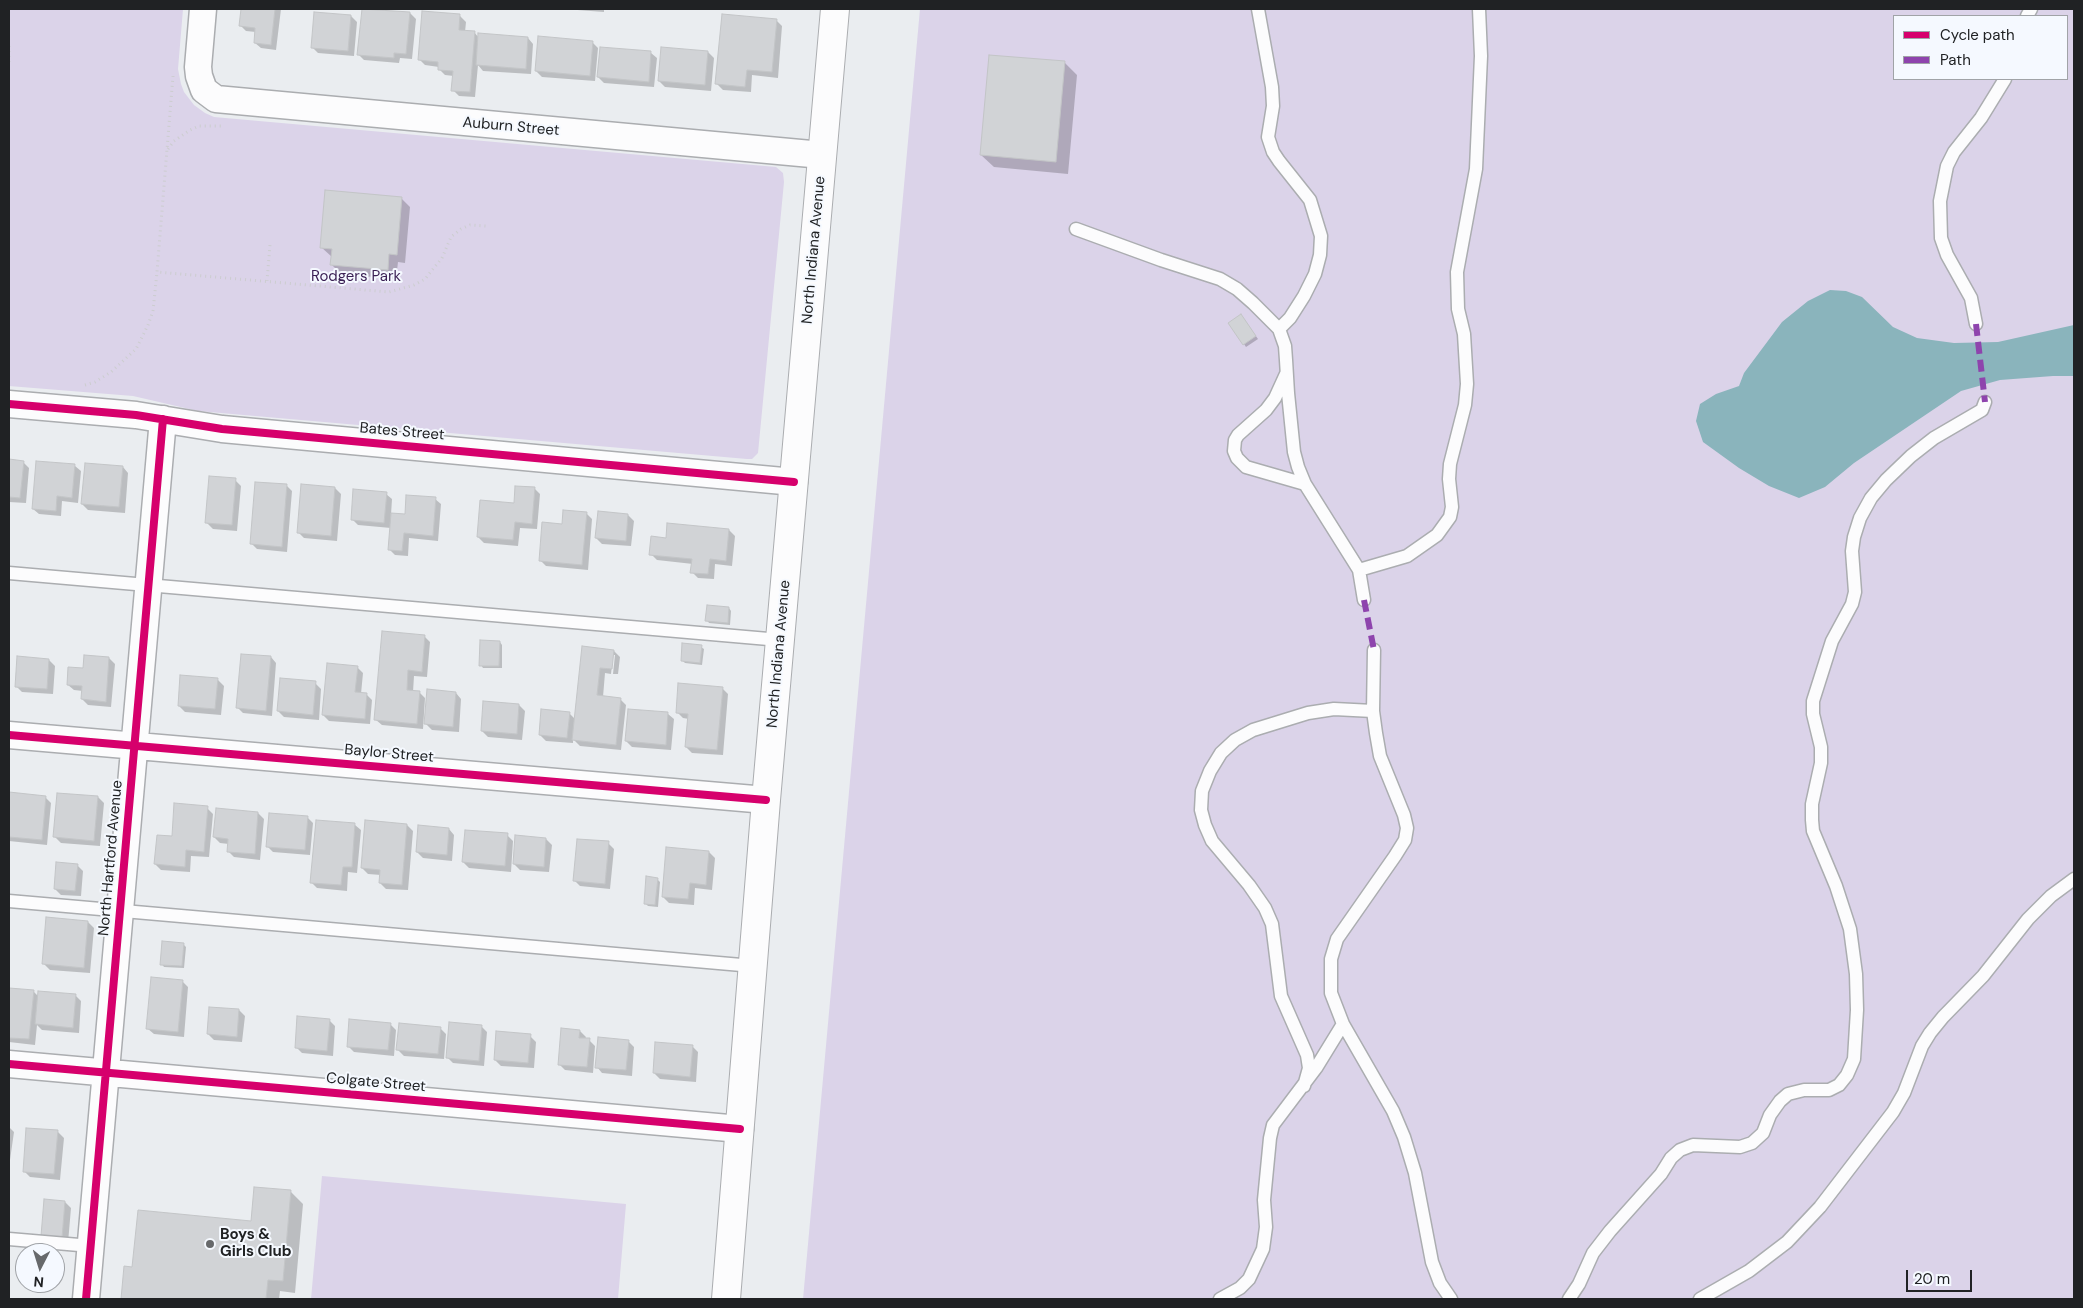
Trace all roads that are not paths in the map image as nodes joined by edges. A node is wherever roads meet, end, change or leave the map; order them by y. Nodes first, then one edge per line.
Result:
1 (203, 9) edge
2 (835, 9) edge
3 (1258, 9) edge
4 (1479, 9) edge
5 (2004, 80) edge
6 (822, 155) junction
7 (1076, 229) dead end
8 (1976, 324) dead end
9 (1279, 330) junction
10 (1287, 372) junction
11 (1985, 402) dead end
12 (9, 404) edge
13 (163, 420) junction
14 (794, 482) junction
15 (1305, 484) junction
16 (1359, 570) junction
17 (9, 573) edge
18 (148, 585) junction
19 (1364, 600) dead end
20 (780, 640) junction
21 (1374, 650) dead end
22 (1373, 711) junction
23 (9, 735) edge
24 (134, 746) junction
25 (766, 800) junction
26 (2074, 879) edge
27 (9, 900) edge
28 (120, 910) junction
29 (753, 966) junction
30 (1343, 1024) junction
31 (9, 1064) edge
32 (106, 1072) junction
33 (1304, 1086) junction
34 (740, 1129) junction
35 (9, 1239) edge
36 (90, 1246) junction
37 (86, 1299) edge
38 (726, 1299) edge
39 (1220, 1299) edge
40 (1451, 1299) edge
41 (1569, 1299) edge
42 (1700, 1299) edge

1 - 6 street, Auburn Street
2 - 6 main road, North Indiana Avenue
3 - 9 lane
4 - 16 lane
5 - 8 lane
6 - 14 main road, North Indiana Avenue
7 - 9 lane
9 - 10 lane
10 - 15 lane
10 - 15 lane
11 - 41 lane
12 - 13 street, Bates Street
13 - 14 street, Bates Street
13 - 18 street, North Hartford Avenue
14 - 20 main road, North Indiana Avenue
15 - 16 lane
16 - 19 lane
17 - 18 lane
18 - 20 lane
18 - 24 street, North Hartford Avenue
20 - 25 main road, North Indiana Avenue
21 - 22 lane
22 - 30 lane
22 - 33 lane
23 - 24 street, Baylor Street
24 - 25 street, Baylor Street
24 - 28 street, North Hartford Avenue
25 - 29 main road, North Indiana Avenue
26 - 42 lane
27 - 28 lane
28 - 29 lane
28 - 32 street, North Hartford Avenue
29 - 34 main road, North Indiana Avenue
30 - 33 lane
30 - 40 lane
31 - 32 street, Colgate Street
32 - 34 street, Colgate Street
32 - 36 street, North Hartford Avenue
33 - 39 lane
34 - 38 main road, North Indiana Avenue
35 - 36 lane
36 - 37 street, North Hartford Avenue

